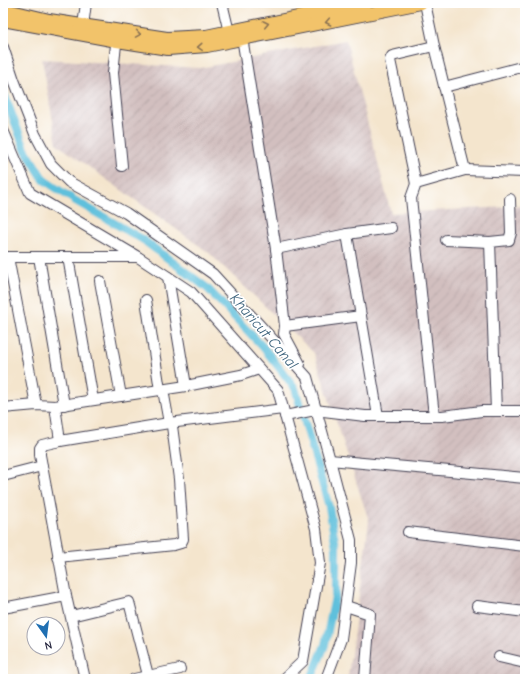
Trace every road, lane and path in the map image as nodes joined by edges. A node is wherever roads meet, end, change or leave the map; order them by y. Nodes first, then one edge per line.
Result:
1 (86, 3) edge
2 (222, 3) edge
3 (366, 3) edge
4 (421, 3) edge
5 (425, 3) edge
6 (3, 9) edge
7 (347, 9) edge
8 (3, 20) edge
9 (83, 26) junction
10 (237, 33) junction
11 (117, 36) junction
12 (434, 46) junction
13 (3, 47) edge
14 (525, 66) edge
15 (444, 87) junction
16 (3, 130) edge
17 (122, 166) dead end
18 (465, 170) junction
19 (525, 172) edge
20 (416, 184) junction
21 (510, 199) dead end
22 (391, 228) dead end
23 (347, 234) junction
24 (446, 240) dead end
25 (490, 242) junction
26 (276, 249) junction
27 (6, 257) edge
28 (39, 257) junction
29 (68, 257) junction
30 (138, 257) junction
31 (168, 277) junction
32 (100, 281) dead end
33 (146, 300) dead end
34 (361, 316) junction
35 (285, 326) junction
36 (259, 369) junction
37 (306, 377) junction
38 (186, 386) junction
39 (161, 390) junction
40 (121, 396) junction
41 (93, 400) junction
42 (60, 405) junction
43 (36, 406) junction
44 (3, 408) edge
45 (314, 410) junction
46 (496, 411) junction
47 (525, 411) edge
48 (285, 414) junction
49 (378, 416) junction
50 (434, 416) junction
51 (169, 423) junction
52 (60, 441) junction
53 (330, 460) junction
54 (42, 466) junction
55 (3, 476) edge
56 (525, 478) edge
57 (408, 532) dead end
58 (525, 546) edge
59 (58, 557) junction
60 (66, 596) junction
61 (346, 606) junction
62 (478, 606) dead end
63 (3, 608) edge
64 (525, 612) edge
65 (71, 616) junction
66 (499, 658) dead end
67 (525, 663) edge
68 (180, 669) dead end
69 (149, 677) edge
70 (85, 679) edge
71 (134, 679) edge
72 (284, 679) edge
73 (326, 679) edge
74 (365, 679) edge

1 - 9 street
2 - 10 street
3 - 7 main road
4 - 7 main road
5 - 12 street
6 - 9 main road
7 - 10 main road
8 - 11 main road
9 - 11 main road
10 - 11 main road
10 - 26 street
11 - 17 street
12 - 15 street
12 - 20 street
13 - 37 street
14 - 15 street
15 - 18 street
16 - 30 street
18 - 19 street
18 - 20 street
20 - 50 street
21 - 25 street
22 - 23 street
23 - 26 street
23 - 34 street
24 - 25 street
25 - 46 street
26 - 35 street
27 - 28 street
27 - 43 street
28 - 29 street
28 - 42 street
29 - 30 street
29 - 41 street
30 - 31 street
31 - 36 street
31 - 38 street
32 - 40 street
33 - 39 street
34 - 35 street
34 - 49 street
35 - 37 street
36 - 38 street
36 - 48 street
37 - 45 street
38 - 39 street
39 - 40 street
39 - 51 street
40 - 41 street
41 - 42 street
42 - 43 street
42 - 52 street
43 - 44 street
45 - 48 street
45 - 49 street
45 - 53 street
46 - 47 street
46 - 50 street
48 - 51 street
48 - 72 street
49 - 50 street
51 - 52 street
51 - 59 street
52 - 54 street
53 - 56 street
53 - 61 street
54 - 55 street
54 - 59 street
57 - 58 street
59 - 60 street
60 - 63 street
60 - 65 street
61 - 73 street
61 - 74 street
62 - 64 street
65 - 69 street
65 - 70 street
66 - 67 street
68 - 69 street
69 - 71 street

